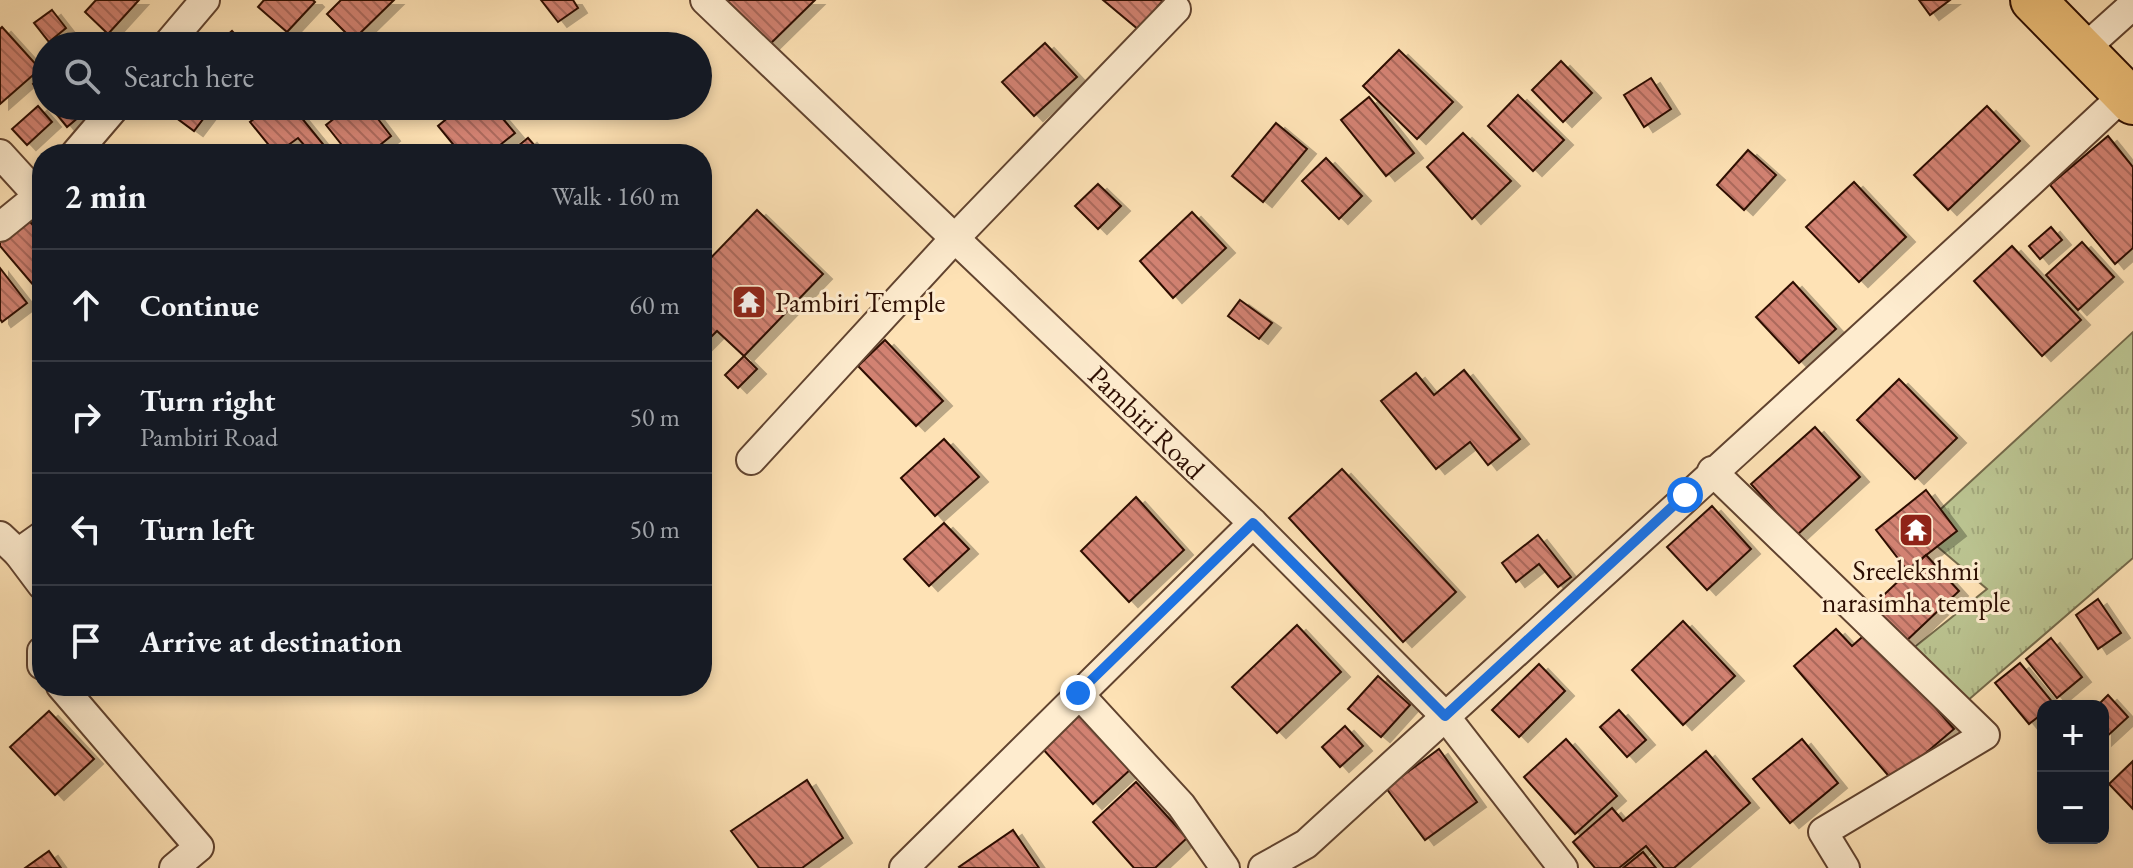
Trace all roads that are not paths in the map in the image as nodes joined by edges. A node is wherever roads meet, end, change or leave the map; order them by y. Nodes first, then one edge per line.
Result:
1 (205, 0) edge
2 (705, 0) edge
3 (2033, 0) edge
4 (2133, 5) edge
5 (1176, 9) dead end
6 (178, 32) edge
7 (2084, 49) junction
8 (2129, 98) edge
9 (104, 120) edge
10 (84, 144) edge
11 (0, 154) edge
12 (32, 187) edge
13 (32, 203) edge
14 (0, 227) edge
15 (955, 238) junction
16 (751, 460) dead end
17 (1712, 471) junction
18 (1253, 523) junction
19 (32, 539) edge
20 (9, 545) edge
21 (32, 573) edge
22 (1078, 693) junction
23 (70, 696) edge
24 (1445, 716) junction
25 (174, 868) edge
26 (904, 868) edge
27 (1225, 868) edge
28 (1263, 868) edge
29 (1563, 868) edge
30 (1845, 868) edge

1 - 6 street
2 - 15 street, Pambiri Road
3 - 7 main road
4 - 7 street
5 - 15 street
7 - 8 main road
8 - 17 street
9 - 10 street
11 - 12 street
13 - 14 street
15 - 16 street
15 - 18 street, Pambiri Road
17 - 24 street
17 - 30 street
18 - 22 street
18 - 24 street, Pambiri Road
19 - 20 street
20 - 21 street
22 - 26 street
22 - 27 street
23 - 25 street
24 - 28 street
24 - 29 street, Pambiri Road

